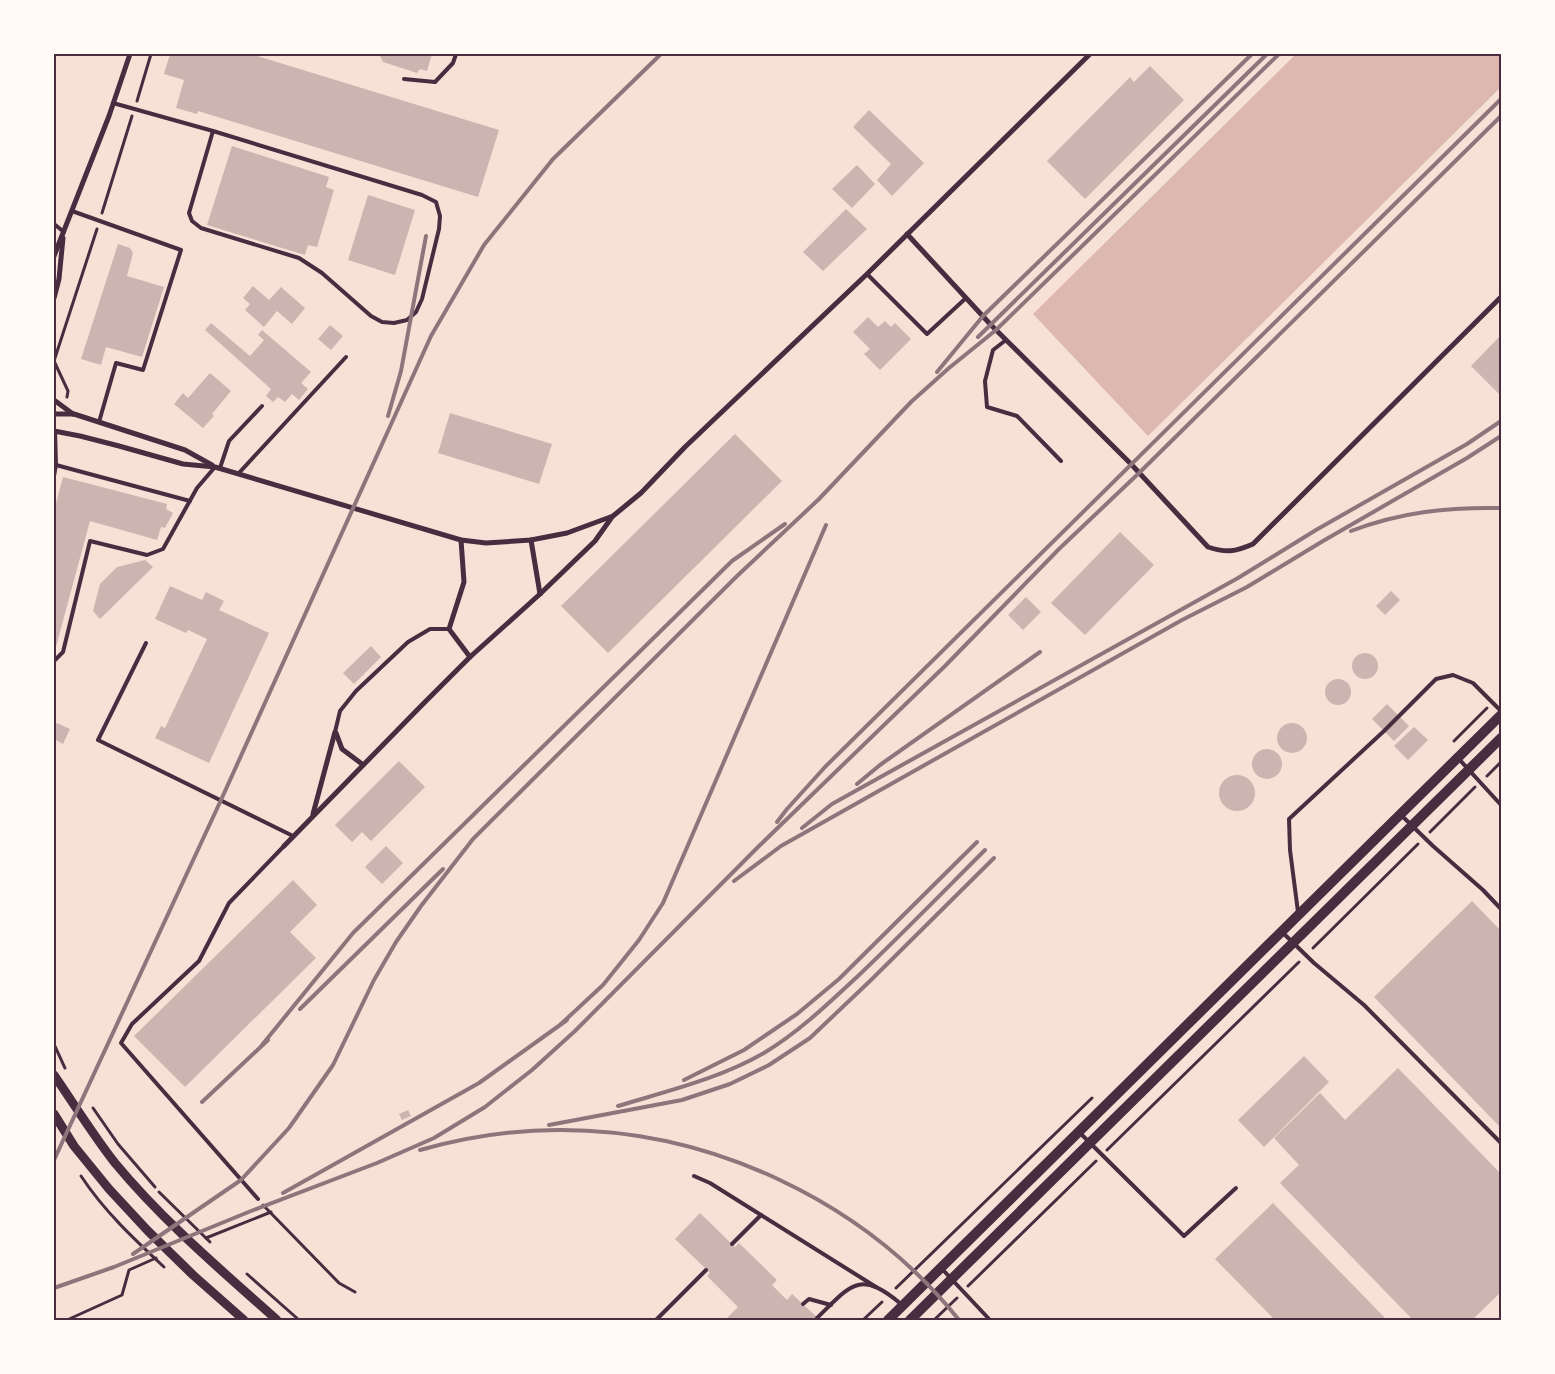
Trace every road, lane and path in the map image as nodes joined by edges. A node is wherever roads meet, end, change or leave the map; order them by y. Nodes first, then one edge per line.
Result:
1 (130, 54) edge
2 (151, 54) edge
3 (456, 54) edge
4 (1090, 54) edge
5 (404, 79) dead end
6 (114, 103) junction
7 (134, 109) junction
8 (214, 131) junction
9 (72, 211) junction
10 (99, 221) junction
11 (54, 224) edge
12 (64, 232) junction
13 (907, 234) junction
14 (54, 249) edge
15 (54, 256) edge
16 (867, 274) junction
17 (1501, 297) edge
18 (54, 298) edge
19 (966, 298) junction
20 (1006, 340) junction
21 (56, 349) edge
22 (346, 357) dead end
23 (54, 400) edge
24 (262, 406) dead end
25 (64, 407) junction
26 (54, 414) edge
27 (74, 414) junction
28 (99, 422) junction
29 (54, 431) edge
30 (1061, 461) dead end
31 (56, 465) junction
32 (217, 467) junction
33 (238, 474) junction
34 (54, 476) edge
35 (190, 501) junction
36 (612, 516) junction
37 (461, 540) junction
38 (531, 540) junction
39 (540, 594) junction
40 (449, 629) junction
41 (146, 643) dead end
42 (470, 657) junction
43 (54, 661) edge
44 (1501, 711) edge
45 (1501, 716) edge
46 (335, 732) junction
47 (1501, 738) edge
48 (1458, 758) junction
49 (1501, 762) edge
50 (362, 764) junction
51 (1469, 770) junction
52 (1481, 782) junction
53 (1501, 805) edge
54 (1400, 815) junction
55 (312, 816) junction
56 (1412, 826) junction
57 (293, 836) junction
58 (1424, 838) junction
59 (284, 846) joint
60 (1501, 909) edge
61 (1299, 914) junction
62 (1282, 931) junction
63 (1293, 943) junction
64 (1306, 955) junction
65 (54, 1044) edge
66 (67, 1071) dead end
67 (54, 1075) edge
68 (90, 1104) dead end
69 (54, 1114) edge
70 (1078, 1132) junction
71 (1501, 1142) edge
72 (1090, 1143) junction
73 (1102, 1155) junction
74 (694, 1176) dead end
75 (1236, 1188) dead end
76 (258, 1199) joint
77 (761, 1215) junction
78 (213, 1244) dead end
79 (732, 1244) dead end
80 (942, 1268) junction
81 (129, 1270) dead end
82 (706, 1270) dead end
83 (245, 1273) dead end
84 (951, 1279) junction
85 (876, 1287) junction
86 (964, 1291) junction
87 (355, 1292) dead end
88 (803, 1304) dead end
89 (831, 1305) junction
90 (902, 1306) junction
91 (817, 1318) dead end
92 (67, 1320) edge
93 (244, 1320) edge
94 (277, 1320) edge
95 (299, 1320) edge
96 (656, 1320) edge
97 (888, 1320) edge
98 (910, 1320) edge
99 (934, 1320) edge
100 (990, 1320) edge

1 - 6 street
2 - 7 path
3 - 5 lane
4 - 13 street
6 - 7 lane
6 - 9 street
7 - 8 lane
7 - 10 path
8 - 8 lane
9 - 10 lane
9 - 12 street
10 - 21 path
10 - 28 lane
11 - 12 lane
12 - 14 street
12 - 15 street
12 - 18 street
13 - 16 street
13 - 19 street
16 - 19 lane
16 - 36 street
17 - 20 street
19 - 20 street
20 - 30 lane
21 - 25 path
22 - 33 lane
23 - 25 street
24 - 32 lane
25 - 27 street
26 - 27 street
27 - 28 street
28 - 32 street
29 - 31 lane
29 - 32 street
31 - 34 lane
31 - 35 lane
32 - 33 street
32 - 35 lane
33 - 37 street
35 - 43 lane
36 - 38 street
36 - 39 street
37 - 38 street
37 - 40 street
38 - 39 street
39 - 42 street
40 - 42 street
40 - 46 lane
41 - 57 lane
42 - 50 street
44 - 61 lane
45 - 48 main road
46 - 50 street
46 - 55 street
47 - 51 main road
48 - 51 lane
48 - 54 main road
49 - 52 path
50 - 55 street
51 - 52 lane
51 - 56 main road
52 - 53 lane
52 - 58 path
54 - 56 lane
54 - 61 main road
55 - 57 street
56 - 58 lane
56 - 63 main road
57 - 59 street
58 - 60 lane
58 - 64 path
59 - 76 lane
61 - 62 main road
62 - 63 lane
62 - 70 main road
63 - 64 lane
63 - 72 main road
64 - 71 lane
64 - 73 path
65 - 66 path
67 - 94 street
68 - 78 path
69 - 93 street
70 - 72 lane
70 - 80 main road
72 - 73 lane
72 - 84 main road
73 - 75 lane
73 - 86 path
74 - 77 lane
76 - 87 path
77 - 79 lane
77 - 85 lane
80 - 84 lane
80 - 90 main road
81 - 92 path
82 - 96 lane
83 - 95 path
84 - 86 lane
84 - 98 main road
85 - 89 lane
85 - 90 lane
86 - 99 path
86 - 100 lane
88 - 89 lane
89 - 91 lane
90 - 97 main road

